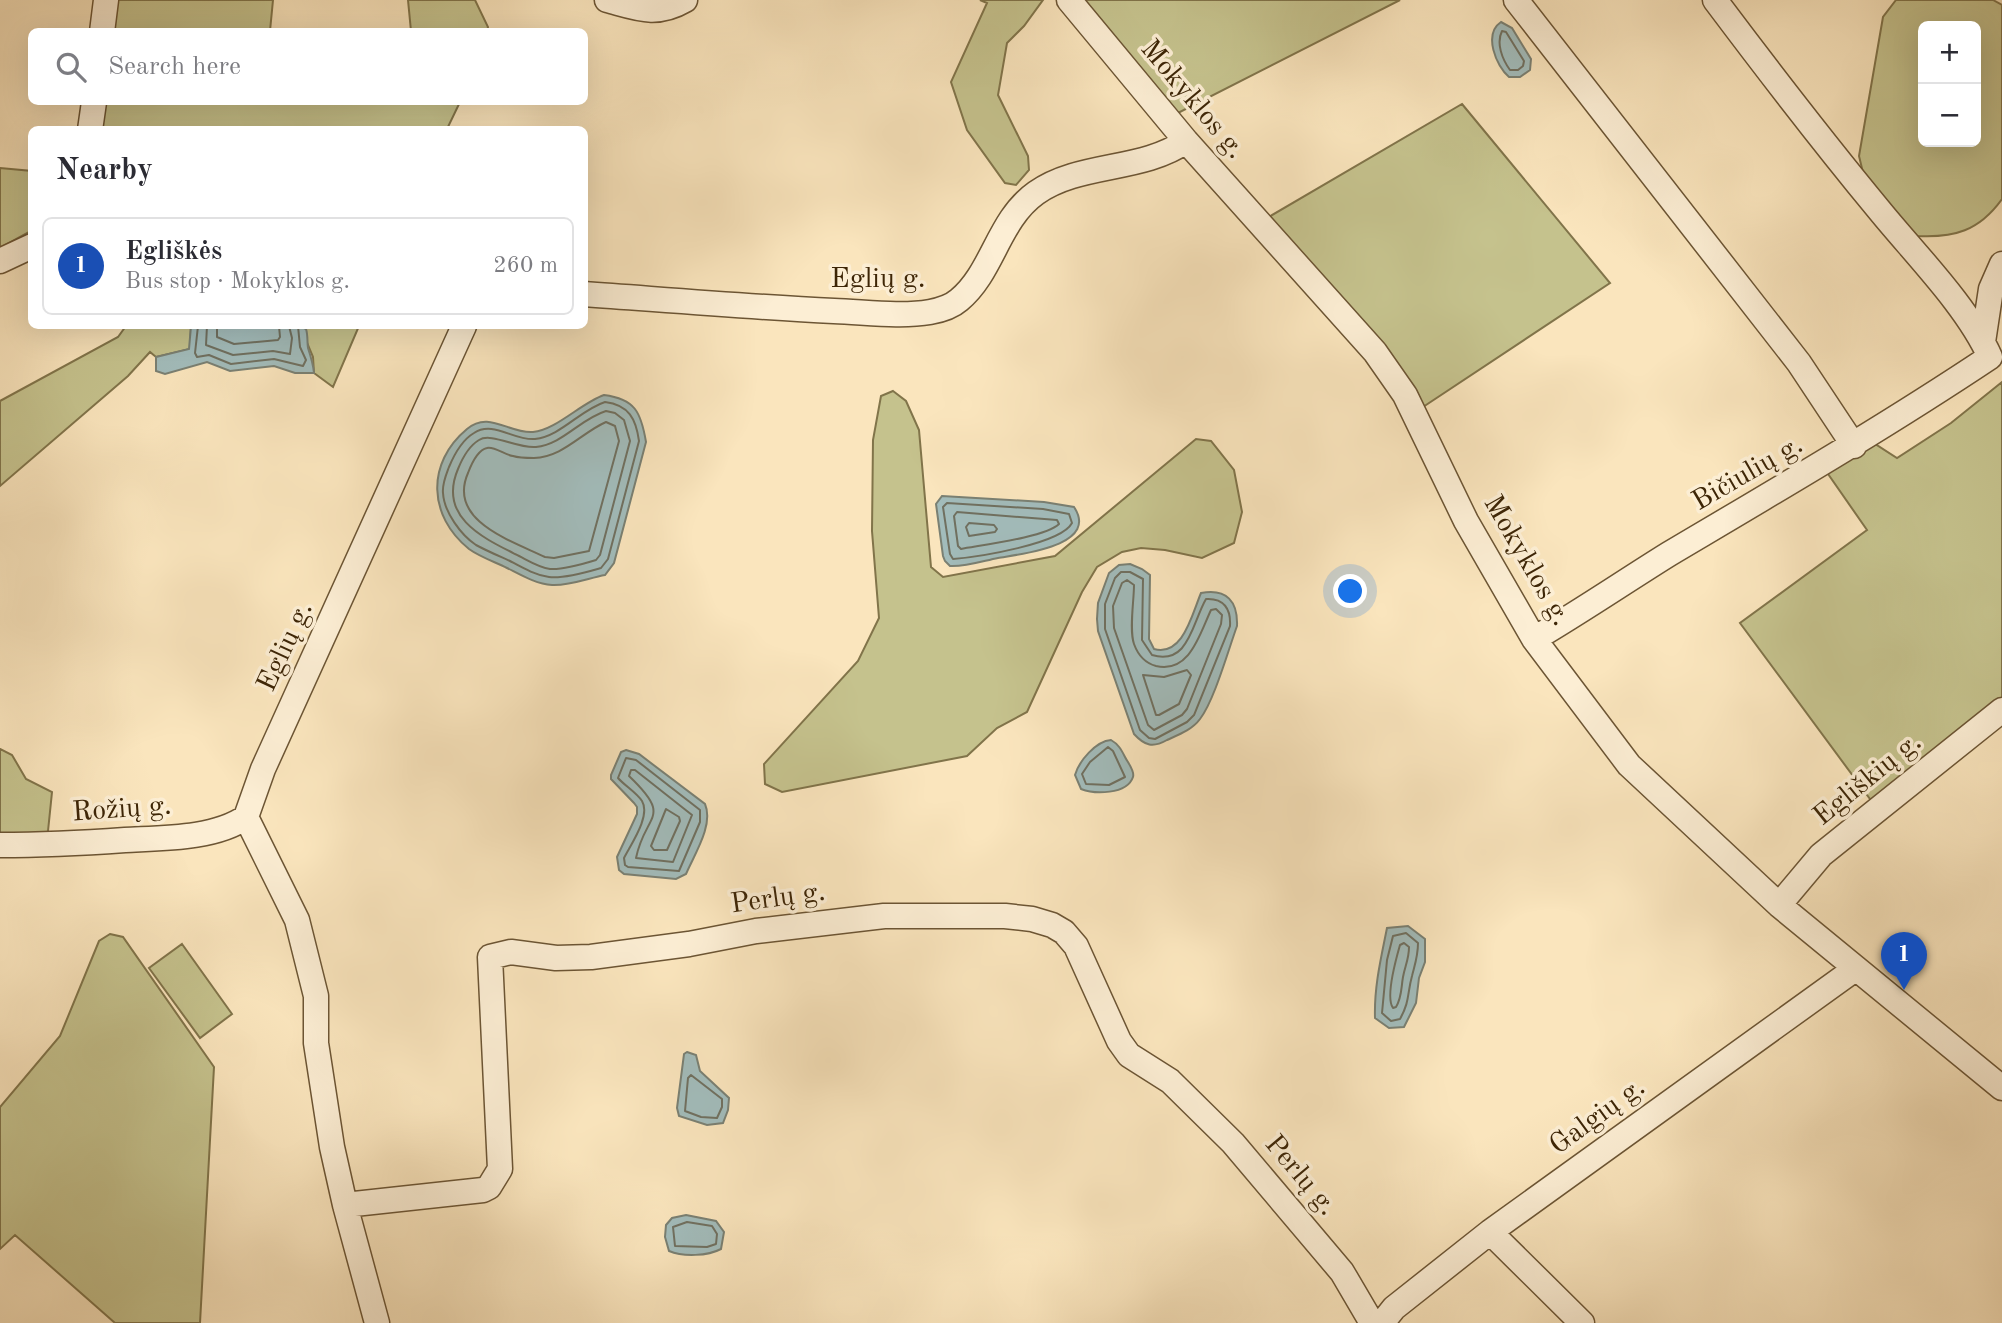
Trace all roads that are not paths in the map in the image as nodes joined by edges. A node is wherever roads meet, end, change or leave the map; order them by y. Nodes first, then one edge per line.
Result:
1 (106, 0) edge
2 (607, 0) edge
3 (685, 0) edge
4 (1069, 0) edge
5 (1516, 0) edge
6 (1715, 0) edge
7 (102, 28) edge
8 (94, 105) edge
9 (91, 126) edge
10 (1186, 141) junction
11 (28, 248) edge
12 (0, 261) edge
13 (2002, 264) edge
14 (588, 294) edge
15 (463, 329) edge
16 (1986, 349) junction
17 (1854, 446) junction
18 (1534, 639) junction
19 (2002, 710) edge
20 (246, 817) junction
21 (0, 845) edge
22 (1779, 905) junction
23 (1855, 969) junction
24 (2002, 1088) edge
25 (345, 1205) junction
26 (1490, 1232) junction
27 (377, 1319) edge
28 (1372, 1323) edge
29 (1382, 1323) edge
30 (1583, 1323) edge

1 - 7 street
2 - 3 street
4 - 10 street, Mokyklos g.
5 - 17 street
6 - 16 street
8 - 9 street
10 - 14 street, Eglių g.
10 - 18 street, Mokyklos g.
11 - 12 street
13 - 16 street
15 - 20 street, Eglių g.
16 - 17 street, Bičiulių g.
17 - 18 street, Bičiulių g.
18 - 22 street, Mokyklos g.
19 - 22 street, Egliškių g.
20 - 21 street, Rožių g.
20 - 25 street
22 - 23 street, Mokyklos g.
23 - 24 street, Mokyklos g.
23 - 26 street, Galgių g.
25 - 27 street
25 - 28 street, Perlų g.
26 - 29 street, Galgių g.
26 - 30 street

